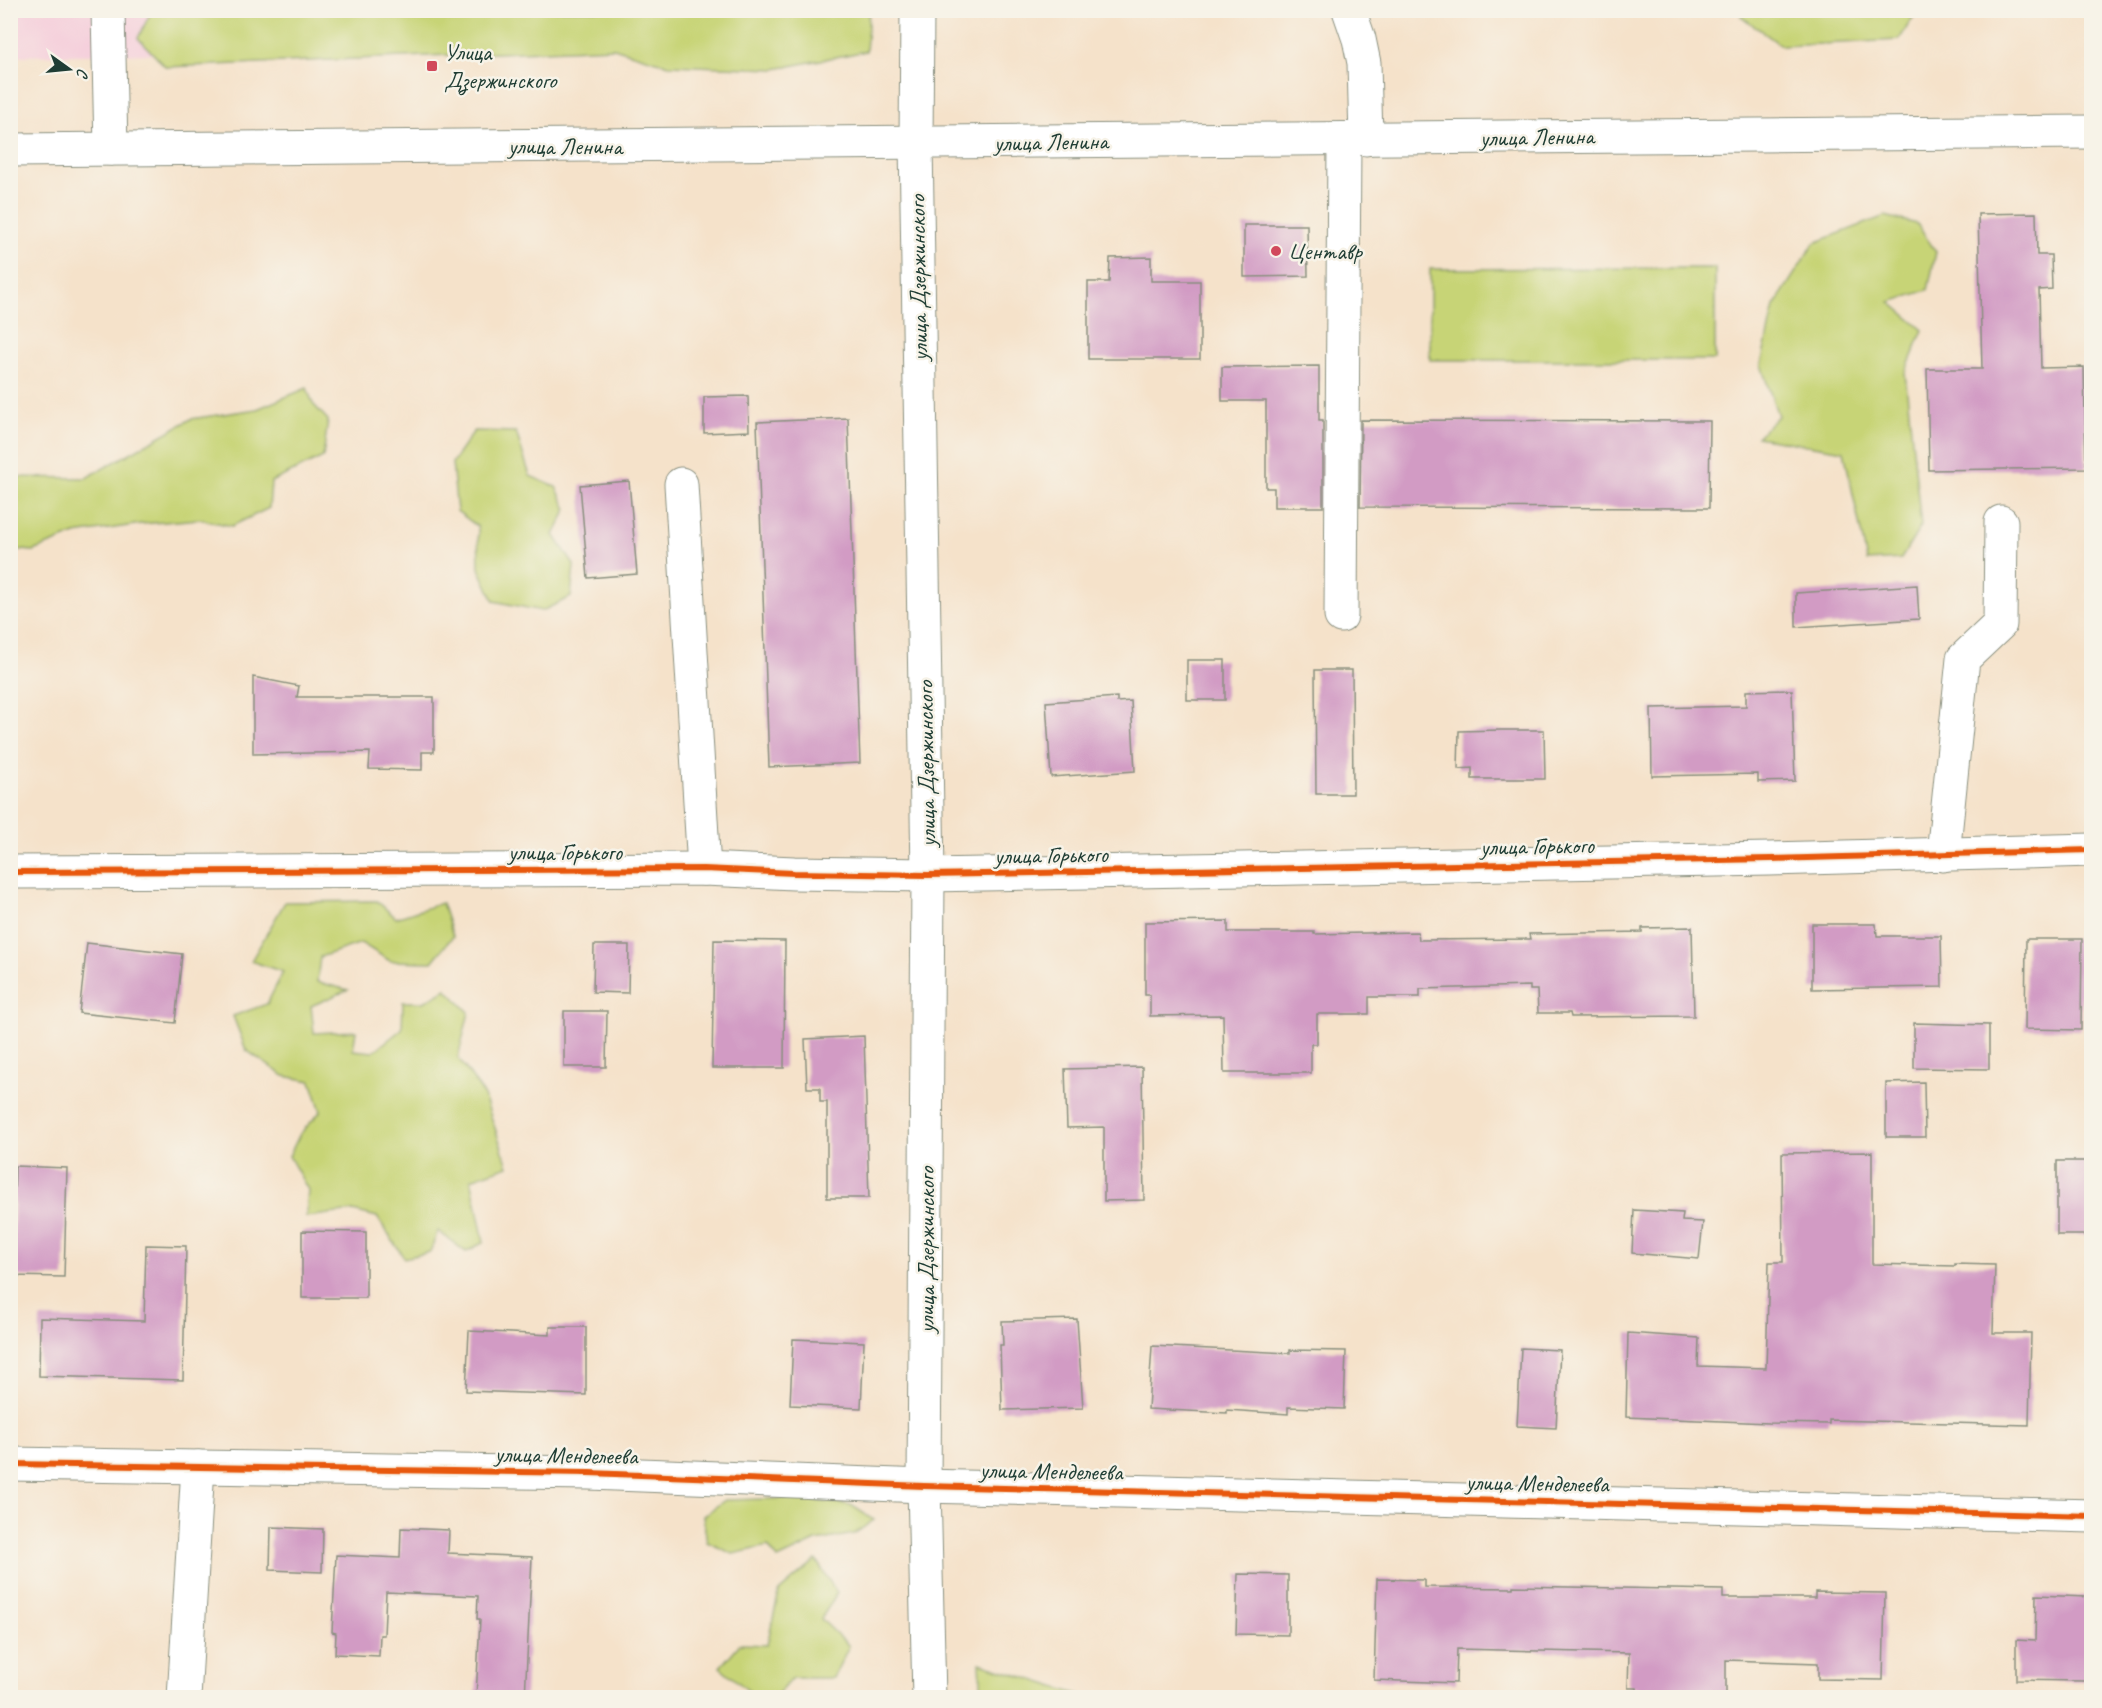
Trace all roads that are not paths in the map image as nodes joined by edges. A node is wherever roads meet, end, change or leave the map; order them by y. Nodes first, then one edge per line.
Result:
1 (108, 10) edge
2 (917, 10) edge
3 (1349, 10) edge
4 (2091, 132) edge
5 (1354, 139) junction
6 (916, 143) junction
7 (111, 148) junction
8 (10, 150) edge
9 (681, 484) dead end
10 (2001, 522) dead end
11 (1341, 616) dead end
12 (2091, 850) edge
13 (1943, 855) junction
14 (704, 869) junction
15 (10, 872) edge
16 (928, 875) junction
17 (10, 1464) edge
18 (198, 1467) junction
19 (924, 1486) junction
20 (2091, 1516) edge
21 (184, 1698) edge
22 (929, 1698) edge

1 - 7 street
2 - 6 street, улица Дзержинского
3 - 5 street
4 - 5 street, улица Ленина
5 - 6 street, улица Ленина
5 - 11 street
6 - 7 street, улица Ленина
6 - 16 street, улица Дзержинского
7 - 8 street, улица Ленина
9 - 14 street
10 - 13 street
12 - 13 street, улица Горького
13 - 16 street, улица Горького
14 - 15 street, улица Горького
14 - 16 street, улица Горького
16 - 19 street, улица Дзержинского
17 - 18 street, улица Менделеева
18 - 19 street, улица Менделеева
18 - 21 street
19 - 20 street, улица Менделеева
19 - 22 street, улица Дзержинского

